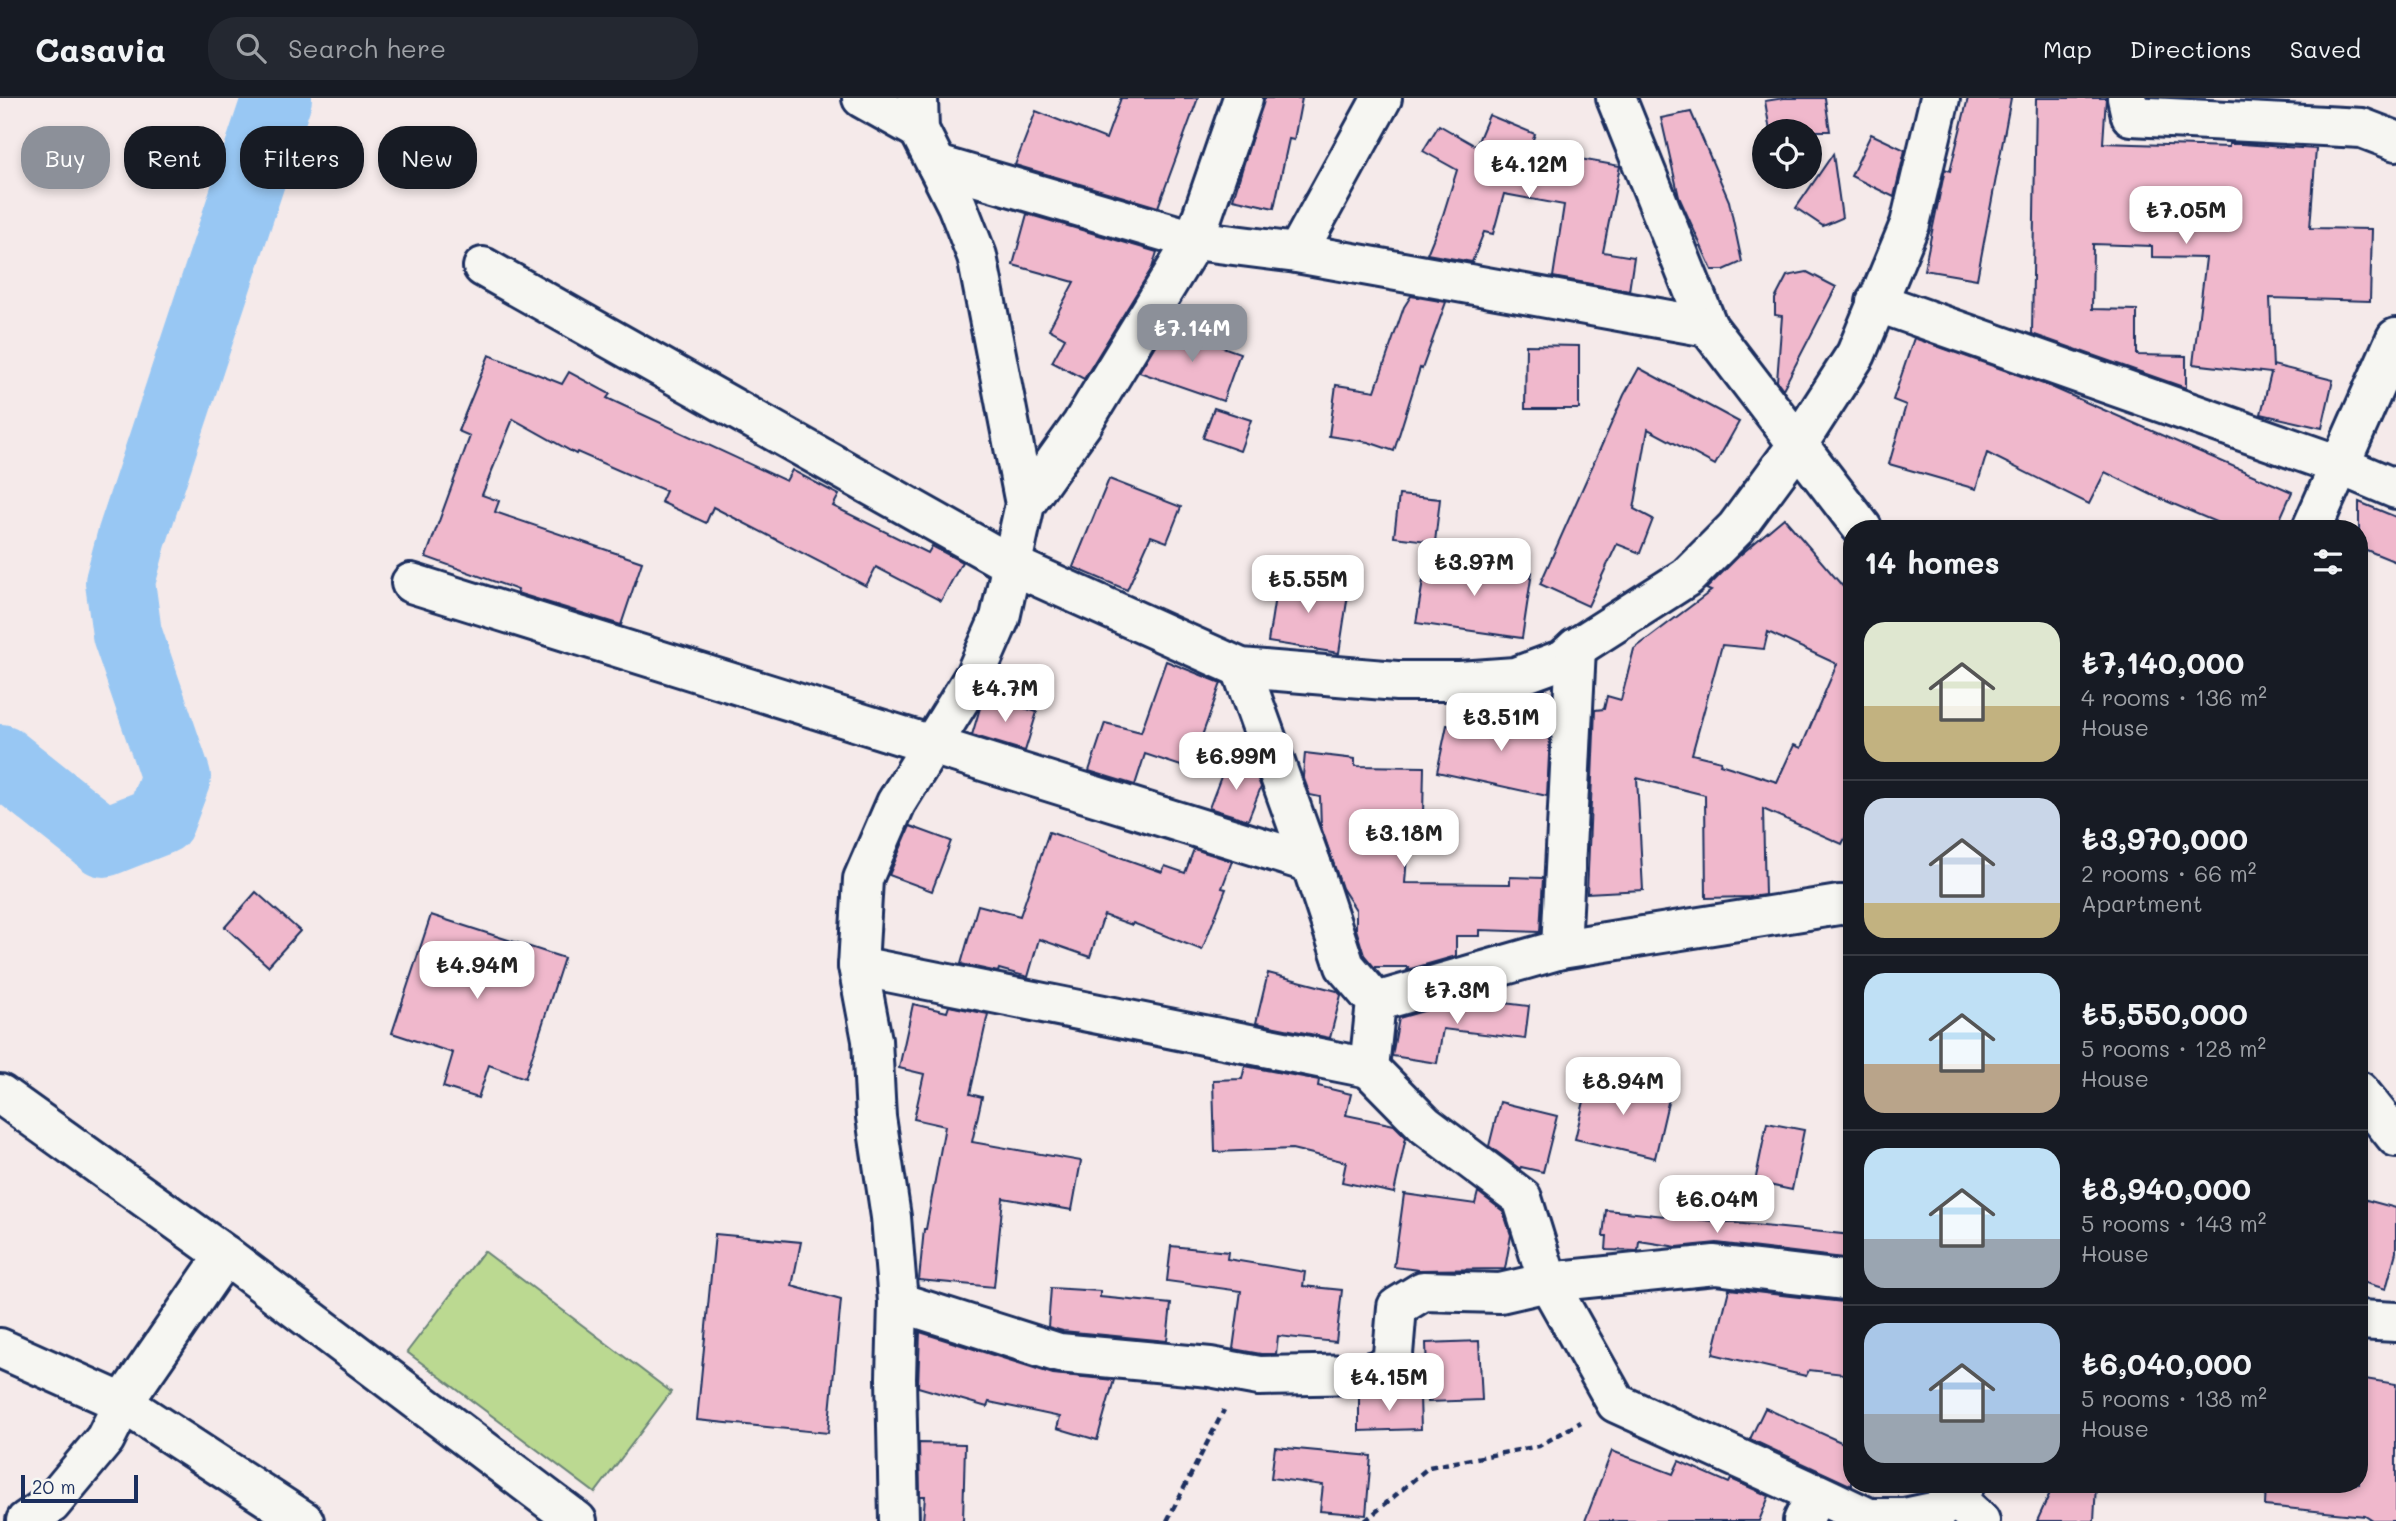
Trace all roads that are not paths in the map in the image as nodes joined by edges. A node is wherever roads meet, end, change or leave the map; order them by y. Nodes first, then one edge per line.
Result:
1 (862, 98) edge
2 (1243, 98) edge
3 (1382, 98) edge
4 (1616, 98) edge
5 (1940, 98) edge
6 (2127, 98) edge
7 (918, 114) edge
8 (2396, 141) edge
9 (937, 165) junction
10 (1194, 240) junction
11 (1297, 253) junction
12 (483, 267) dead end
13 (1876, 302) junction
14 (1708, 327) junction
15 (2396, 338) edge
16 (1798, 444) junction
17 (2339, 465) junction
18 (2396, 489) edge
19 (1025, 504) junction
20 (1856, 520) edge
21 (2315, 520) edge
22 (1012, 565) junction
23 (411, 583) dead end
24 (1576, 648) junction
25 (1241, 668) junction
26 (932, 744) junction
27 (1311, 863) junction
28 (1843, 905) edge
29 (1561, 949) junction
30 (858, 966) junction
31 (1376, 1002) junction
32 (1369, 1068) junction
33 (0, 1094) edge
34 (2368, 1102) edge
35 (2396, 1138) edge
36 (225, 1255) junction
37 (1843, 1280) edge
38 (1548, 1282) junction
39 (898, 1302) junction
40 (2368, 1320) edge
41 (2396, 1322) edge
42 (0, 1348) edge
43 (123, 1403) junction
44 (1966, 1501) edge
45 (1804, 1506) edge
46 (26, 1521) edge
47 (304, 1521) edge
48 (577, 1521) edge
49 (899, 1521) edge

1 - 7 street
2 - 10 street
3 - 11 street
4 - 14 street
5 - 13 street
6 - 8 street
7 - 9 street
9 - 10 street
9 - 19 street
10 - 11 street
10 - 19 street
11 - 14 street
12 - 22 street
13 - 16 street
13 - 17 street
14 - 16 street
15 - 17 street
16 - 20 street
16 - 24 street
17 - 18 street
17 - 21 street
19 - 22 street
22 - 25 street
22 - 26 street
23 - 26 street
24 - 25 street
24 - 29 street
25 - 27 street
26 - 27 street
26 - 30 street
27 - 31 street
28 - 29 street
29 - 31 street
30 - 32 street
30 - 39 street
31 - 32 street
32 - 38 street
33 - 36 street
34 - 35 street
36 - 43 street
36 - 48 street
37 - 38 street
38 - 39 street
38 - 45 street
39 - 49 street
40 - 41 street
42 - 43 street
43 - 46 street
43 - 47 street
44 - 45 street

